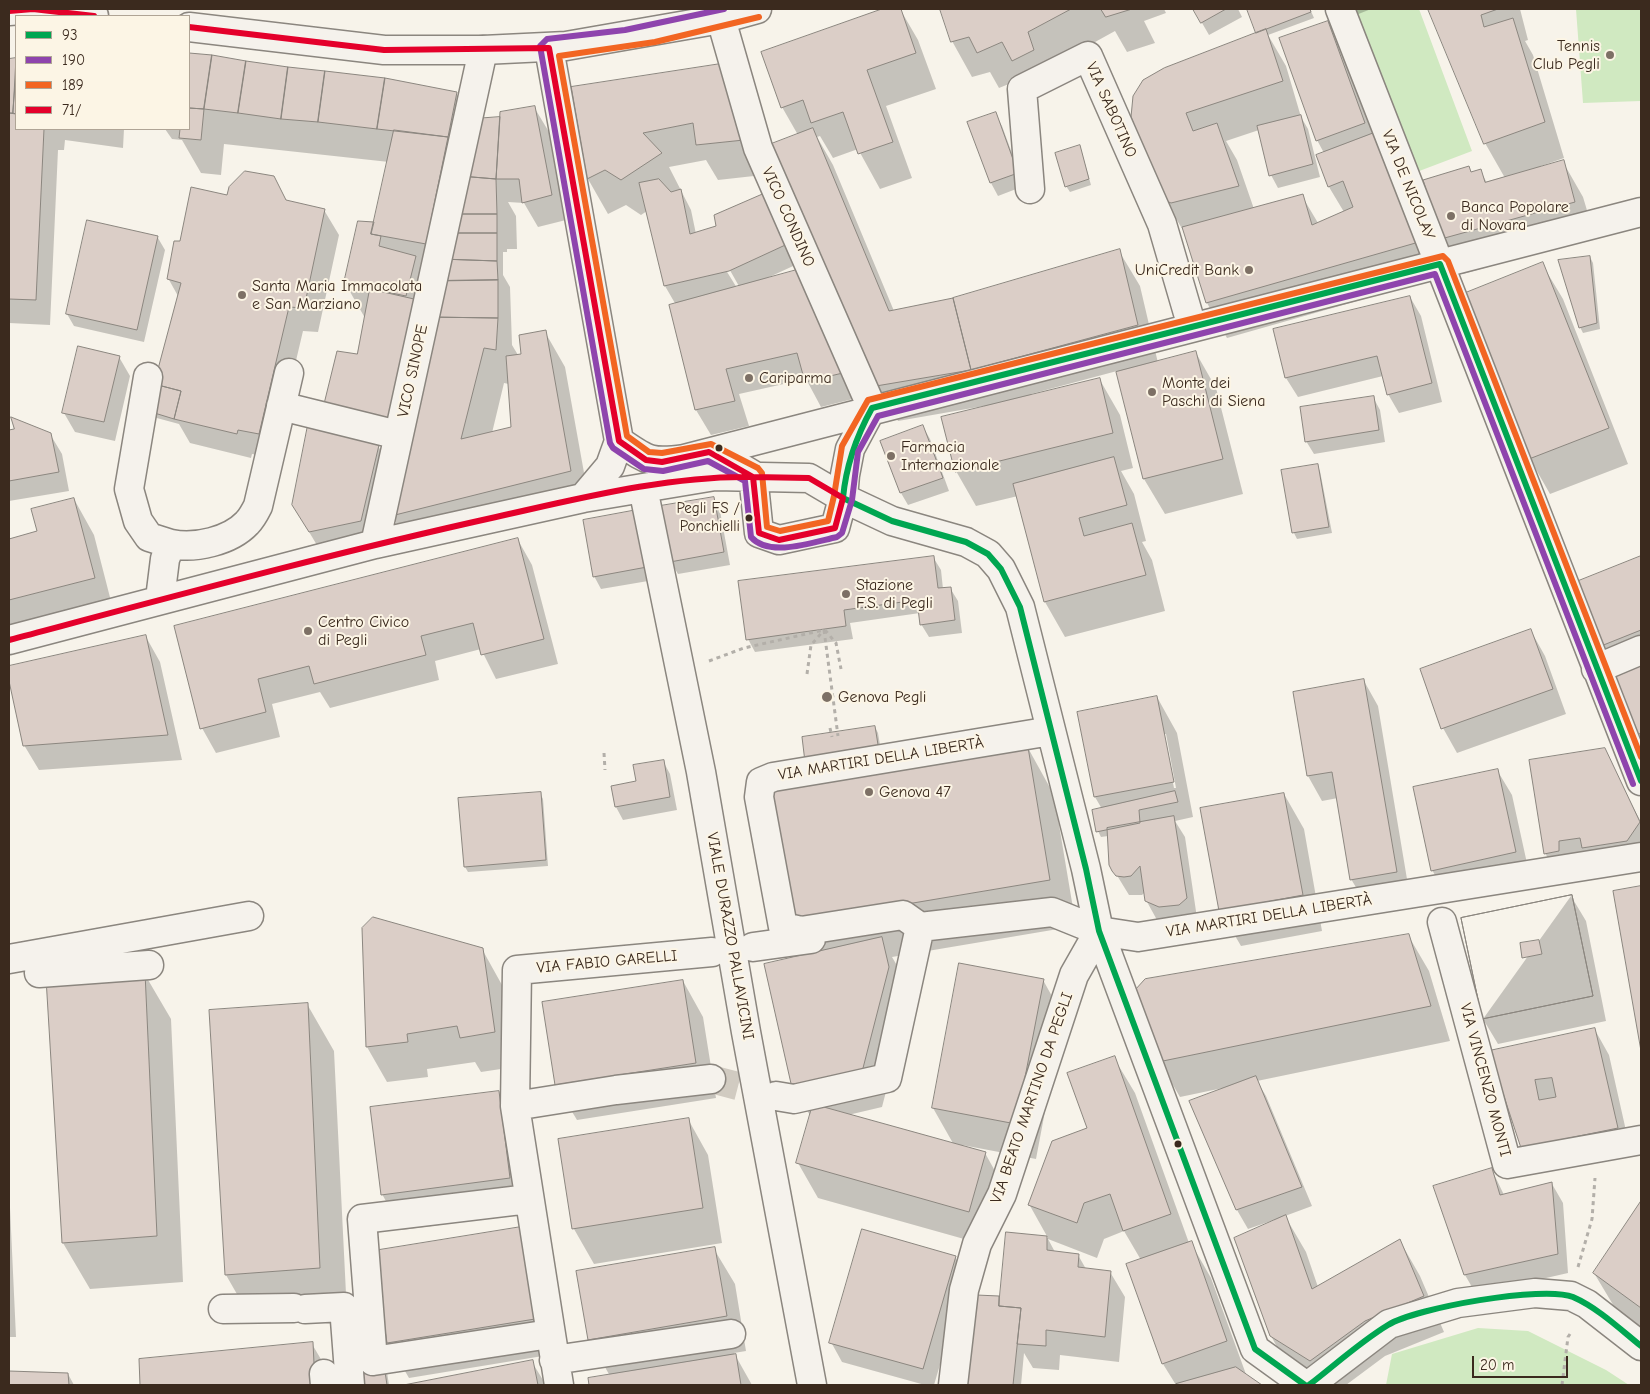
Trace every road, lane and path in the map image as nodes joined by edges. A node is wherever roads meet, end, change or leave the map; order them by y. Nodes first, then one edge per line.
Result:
1 (757, 9) edge
2 (1340, 9) edge
3 (9, 11) edge
4 (85, 15) edge
5 (721, 19) junction
6 (190, 27) edge
7 (549, 48) junction
8 (483, 50) junction
9 (1030, 189) dead end
10 (1641, 212) edge
11 (1440, 264) junction
12 (1192, 327) junction
13 (289, 373) dead end
14 (148, 377) dead end
15 (281, 406) junction
16 (872, 408) junction
17 (398, 435) junction
18 (619, 441) junction
19 (709, 452) junction
20 (753, 475) junction
21 (643, 488) junction
22 (583, 498) junction
23 (843, 498) junction
24 (171, 544) junction
25 (375, 544) junction
26 (160, 599) junction
27 (824, 630) junction
28 (9, 640) edge
29 (1641, 650) edge
30 (704, 662) dead end
31 (841, 668) dead end
32 (1596, 669) junction
33 (808, 674) dead end
34 (1051, 731) junction
35 (838, 738) dead end
36 (604, 753) dead end
37 (605, 770) dead end
38 (1641, 781) edge
39 (1641, 858) edge
40 (249, 916) dead end
41 (1442, 922) dead end
42 (920, 927) junction
43 (1099, 931) junction
44 (753, 947) dead end
45 (712, 952) dead end
46 (9, 959) edge
47 (149, 965) dead end
48 (39, 973) dead end
49 (711, 1079) tunnel mouth
50 (776, 1096) tunnel mouth
51 (515, 1106) junction
52 (1641, 1140) edge
53 (1595, 1177) dead end
54 (529, 1199) junction
55 (1571, 1296) junction
56 (223, 1308) dead end
57 (550, 1334) junction
58 (731, 1334) dead end
59 (1641, 1346) edge
60 (556, 1373) edge
61 (350, 1385) edge
62 (812, 1385) edge
63 (953, 1385) edge
64 (1305, 1385) edge
65 (1309, 1385) edge
66 (1562, 1385) edge

1 - 5 street
2 - 11 street, VIA DE NICOLAY
3 - 4 street
5 - 7 street
5 - 16 street, VICO CONDINO
6 - 8 street
7 - 8 street
7 - 18 street
8 - 17 street, VICO SINOPE
9 - 12 street, VIA SABOTINO
10 - 11 street
11 - 12 street
11 - 32 street, VIA DE NICOLAY
12 - 16 street
13 - 15 street
14 - 24 street
15 - 17 street
15 - 24 street
16 - 19 street
16 - 23 street
17 - 25 street, VICO SINOPE
18 - 19 street
18 - 22 street
19 - 20 street
20 - 21 street
20 - 23 street
20 - 23 street
21 - 22 street
21 - 62 street, VIALE DURAZZO PALLAVICINI
22 - 25 street
23 - 34 street
24 - 26 street
25 - 26 street
26 - 28 street
27 - 30 path
27 - 31 path
27 - 33 path
27 - 35 path
29 - 32 street
32 - 38 street, VIA DE NICOLAY
34 - 42 street, VIA MARTIRI DELLA LIBERTÀ
34 - 43 street
36 - 37 path
39 - 43 street, VIA MARTIRI DELLA LIBERTÀ
40 - 46 street
41 - 52 street, VIA VINCENZO MONTI
42 - 43 street
42 - 44 street
42 - 50 street
43 - 63 street, VIA BEATO MARTINO DA PEGLI
43 - 64 street
45 - 51 street, VIA FABIO GARELLI
47 - 48 street
49 - 51 street
51 - 54 street, VIA FABIO GARELLI
53 - 55 path
54 - 57 street, VIA FABIO GARELLI
54 - 57 street
55 - 59 street
55 - 65 street
55 - 66 path
56 - 61 street
57 - 60 street, VIA FABIO GARELLI
58 - 60 street

